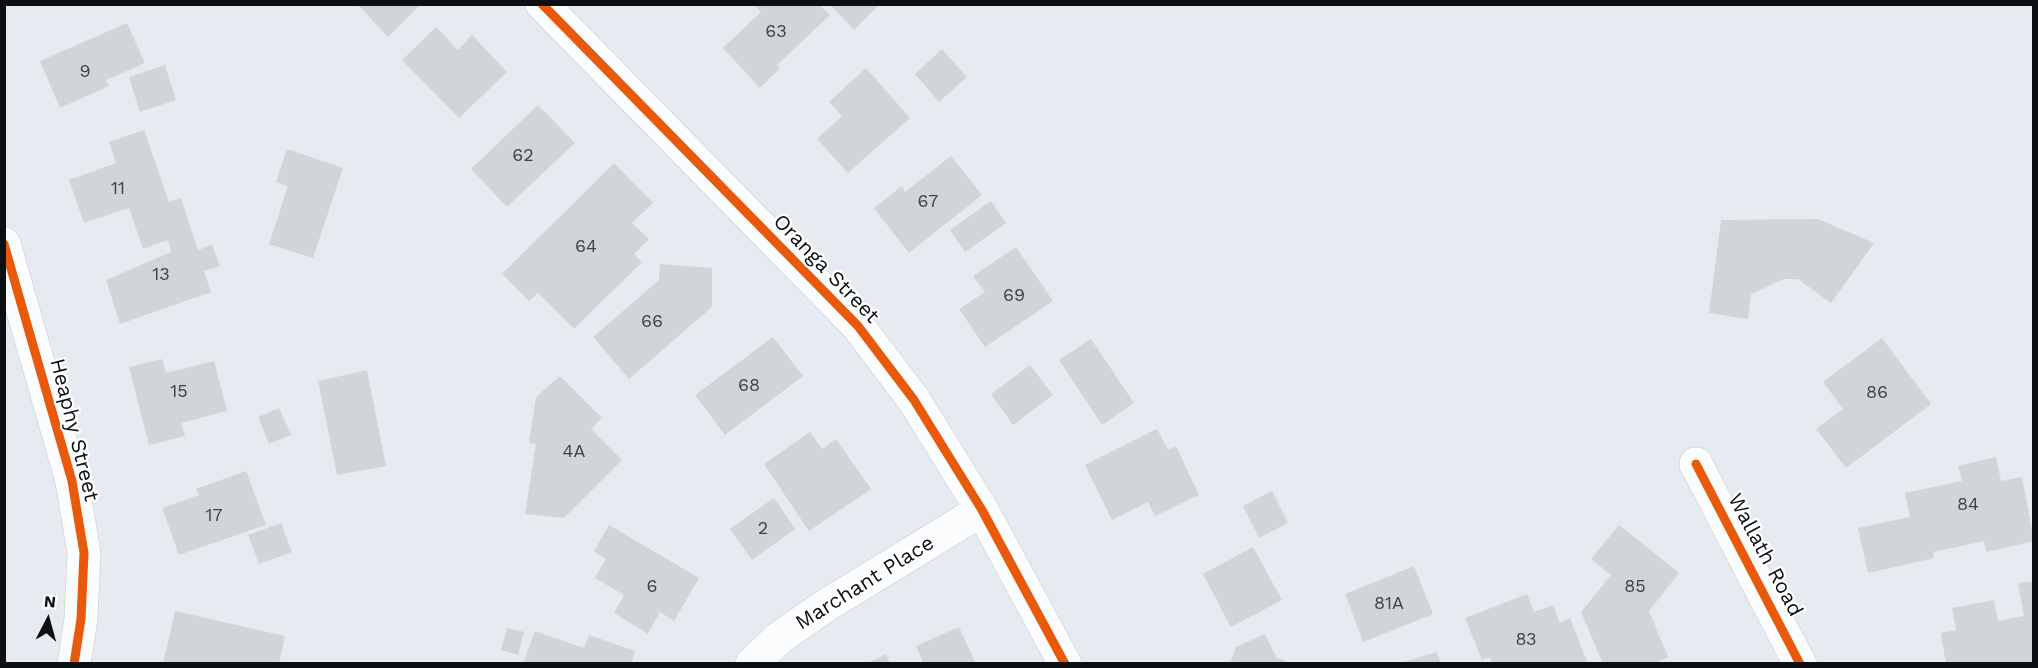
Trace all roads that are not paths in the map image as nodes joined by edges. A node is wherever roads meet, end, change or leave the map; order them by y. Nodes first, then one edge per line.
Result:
1 (542, 4) edge
2 (4, 244) edge
3 (1696, 464) dead end
4 (982, 510) junction
5 (74, 663) edge
6 (752, 663) edge
7 (1065, 663) edge
8 (1800, 663) edge

1 - 4 street, Oranga Street
2 - 5 street, Heaphy Street
3 - 8 street, Wallath Road
4 - 6 street, Marchant Place
4 - 7 street, Oranga Street

